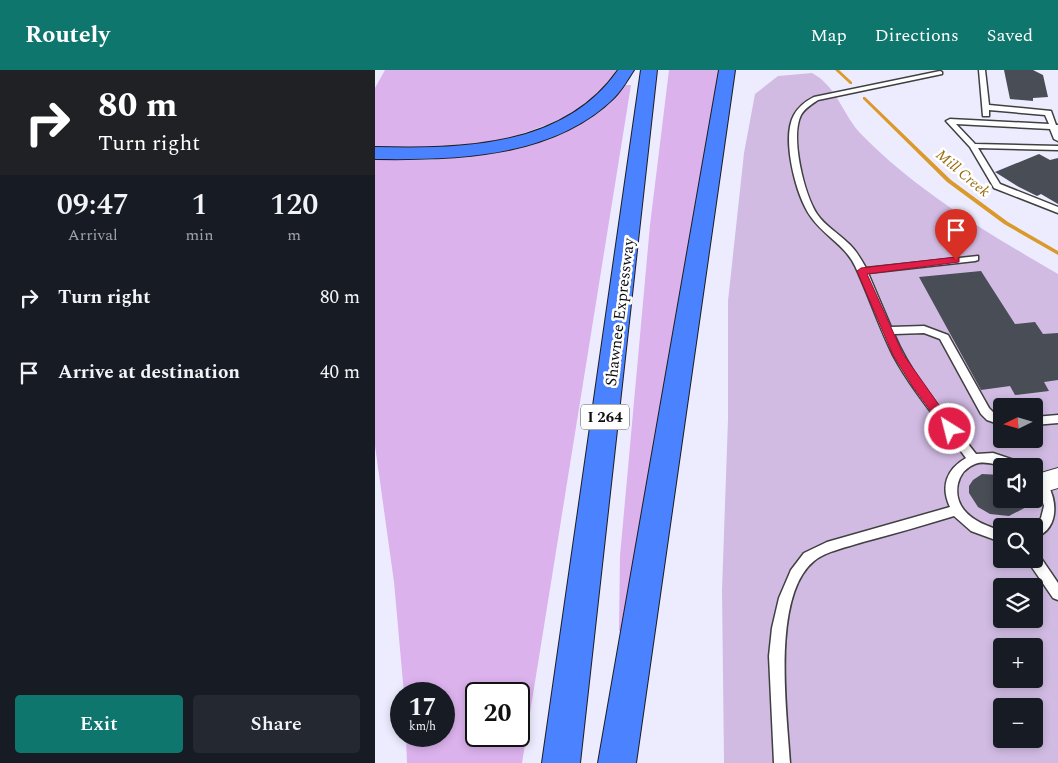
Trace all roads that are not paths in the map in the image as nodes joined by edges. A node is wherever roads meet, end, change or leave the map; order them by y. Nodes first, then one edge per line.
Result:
1 (626, 70) edge
2 (649, 70) edge
3 (727, 70) edge
4 (983, 70) edge
5 (940, 73) dead end
6 (985, 107) junction
7 (987, 123) junction
8 (1056, 127) edge
9 (1058, 139) edge
10 (973, 146) junction
11 (1058, 148) edge
12 (375, 153) edge
13 (1058, 210) edge
14 (975, 258) dead end
15 (861, 271) junction
16 (888, 331) junction
17 (993, 419) edge
18 (1058, 419) edge
19 (1043, 420) edge
20 (995, 458) edge
21 (973, 459) junction
22 (1044, 479) edge
23 (956, 510) junction
24 (1043, 528) edge
25 (993, 535) edge
26 (1040, 568) edge
27 (1058, 594) edge
28 (561, 763) edge
29 (617, 763) edge
30 (782, 763) edge

1 - 12 highway
2 - 28 highway, Shawnee Expressway / I 264
3 - 29 highway
4 - 6 lane
5 - 15 lane
6 - 7 lane
6 - 8 lane
7 - 8 lane
7 - 10 lane
8 - 9 lane
10 - 11 lane
10 - 13 lane
14 - 15 lane
15 - 16 lane
16 - 17 lane
16 - 21 lane
18 - 19 lane
20 - 21 lane
21 - 23 lane
22 - 24 lane
23 - 25 lane
23 - 30 lane
26 - 27 lane

